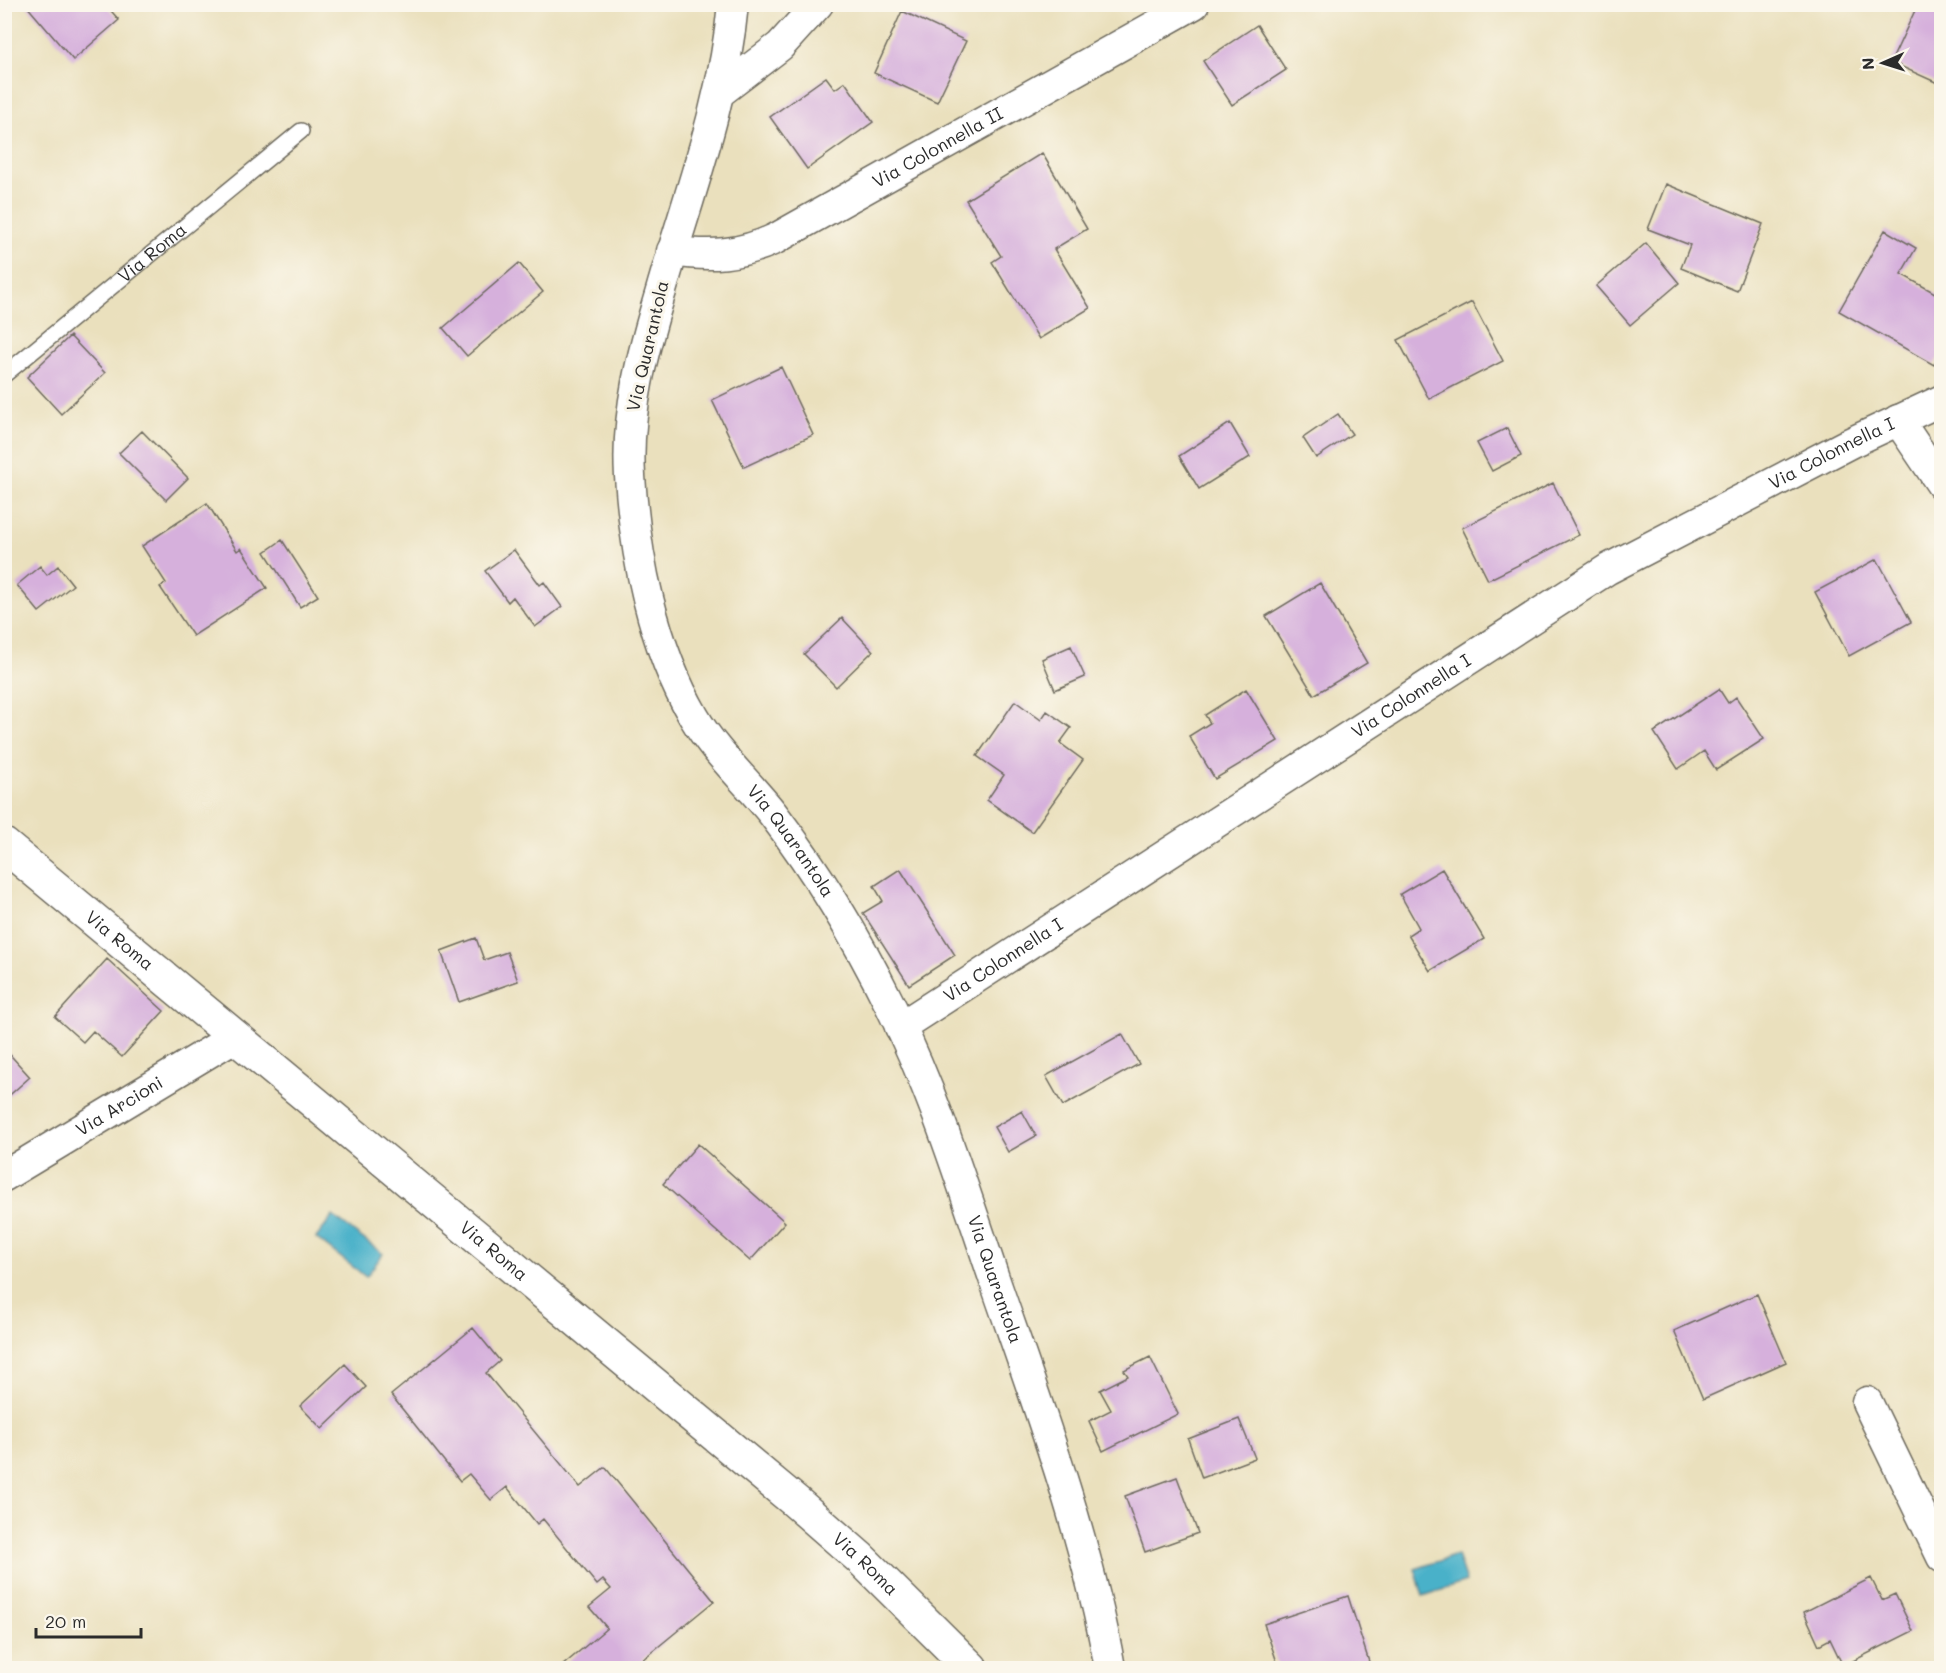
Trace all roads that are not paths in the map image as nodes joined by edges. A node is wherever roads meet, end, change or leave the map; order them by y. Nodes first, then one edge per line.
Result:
1 (733, 4) edge
2 (818, 4) edge
3 (1194, 4) edge
4 (720, 92) junction
5 (301, 131) dead end
6 (672, 251) junction
7 (4, 375) edge
8 (1941, 400) edge
9 (1898, 420) junction
10 (1941, 485) edge
11 (4, 845) edge
12 (900, 1027) junction
13 (236, 1036) junction
14 (4, 1176) edge
15 (1866, 1402) dead end
16 (1941, 1557) edge
17 (971, 1668) edge
18 (1110, 1668) edge

1 - 4 street, Via Quarantola
2 - 4 street
3 - 6 street, Via Colonnella II
4 - 6 street, Via Quarantola
5 - 7 lane, Via Roma
6 - 12 street, Via Quarantola
8 - 9 street, Via Colonnella I
9 - 10 street
9 - 12 street, Via Colonnella I
11 - 13 main road, Via Roma
12 - 18 street, Via Quarantola
13 - 14 street, Via Arcioni
13 - 17 main road, Via Roma
15 - 16 street

